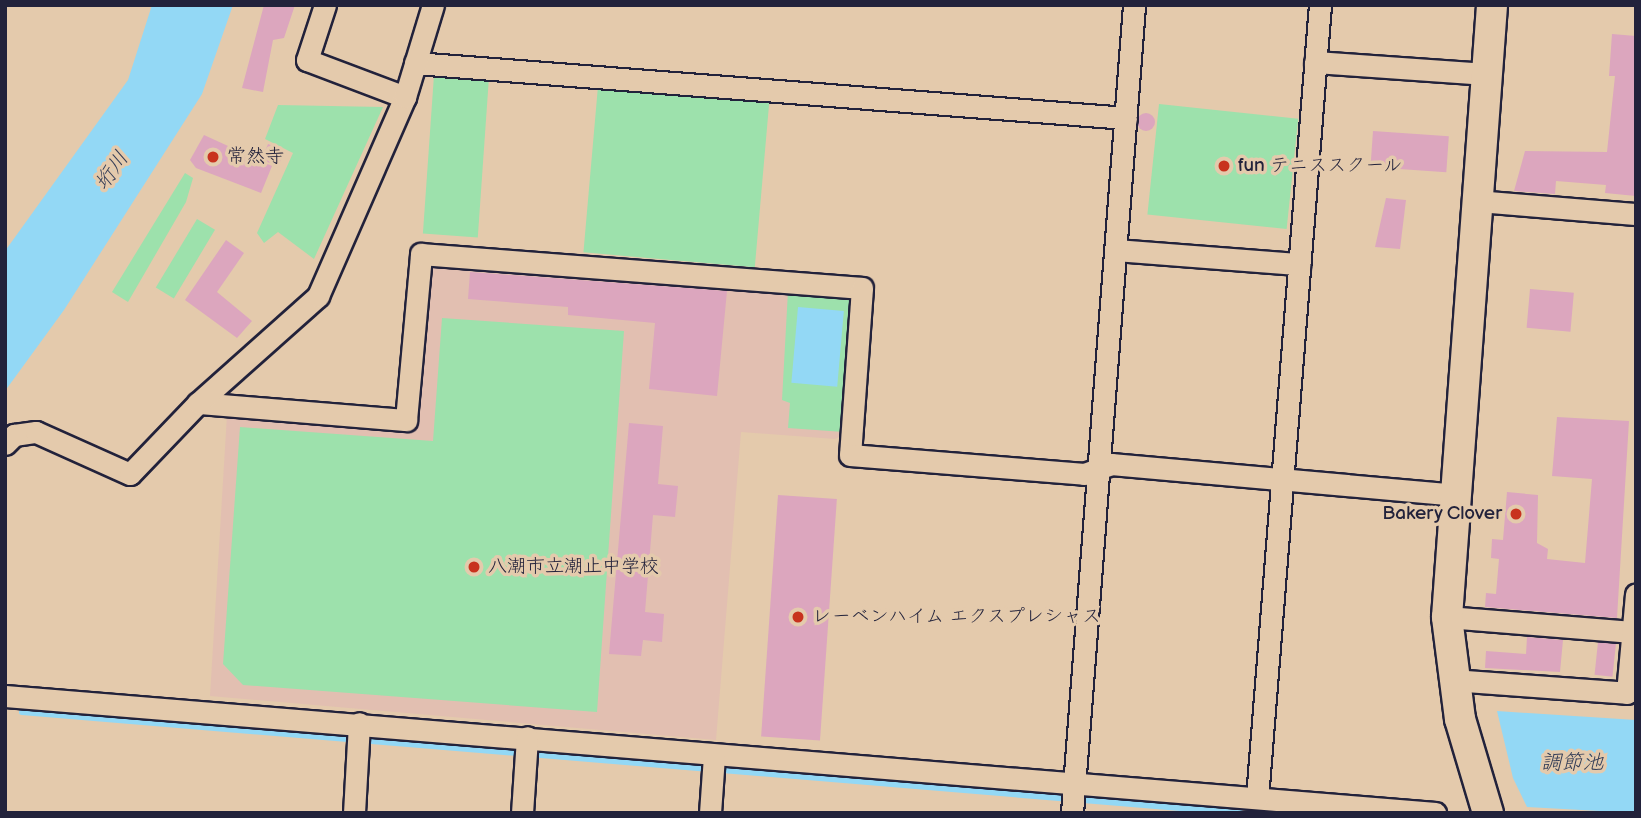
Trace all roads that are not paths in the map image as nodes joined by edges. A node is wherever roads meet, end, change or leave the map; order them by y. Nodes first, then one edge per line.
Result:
1 (325, 5) edge
2 (433, 5) edge
3 (1134, 5) edge
4 (1320, 5) edge
5 (1492, 5) edge
6 (415, 62) junction
7 (1315, 62) junction
8 (1487, 74) junction
9 (405, 97) junction
10 (1126, 118) junction
11 (1477, 201) junction
12 (1636, 214) edge
13 (1116, 250) junction
14 (1299, 264) junction
15 (198, 403) junction
16 (5, 444) edge
17 (1100, 468) junction
18 (1282, 480) junction
19 (1455, 495) junction
20 (1636, 594) edge
21 (1447, 617) junction
22 (1632, 632) junction
23 (1452, 680) junction
24 (5, 696) edge
25 (359, 723) junction
26 (527, 737) junction
27 (714, 756) junction
28 (1257, 798) junction
29 (1073, 799) edge
30 (1429, 812) edge
31 (354, 813) edge
32 (522, 813) edge
33 (710, 813) edge
34 (1435, 813) edge
35 (1488, 813) edge

1 - 9 street
2 - 6 street
3 - 10 street
4 - 7 street
5 - 8 street
6 - 9 street
6 - 10 street
7 - 8 street
7 - 14 street
8 - 11 street
9 - 15 street
10 - 13 street
11 - 12 street
11 - 19 street
13 - 14 street
13 - 17 street
14 - 18 street
15 - 16 street
15 - 17 street
17 - 18 street
17 - 29 street
18 - 19 street
18 - 28 street
19 - 21 street
20 - 22 street
21 - 22 street
21 - 23 street
22 - 23 street
23 - 35 street
24 - 25 street
25 - 26 street
25 - 31 street
26 - 27 street
26 - 32 street
27 - 29 street
27 - 33 street
28 - 29 street
28 - 30 street
30 - 34 street

